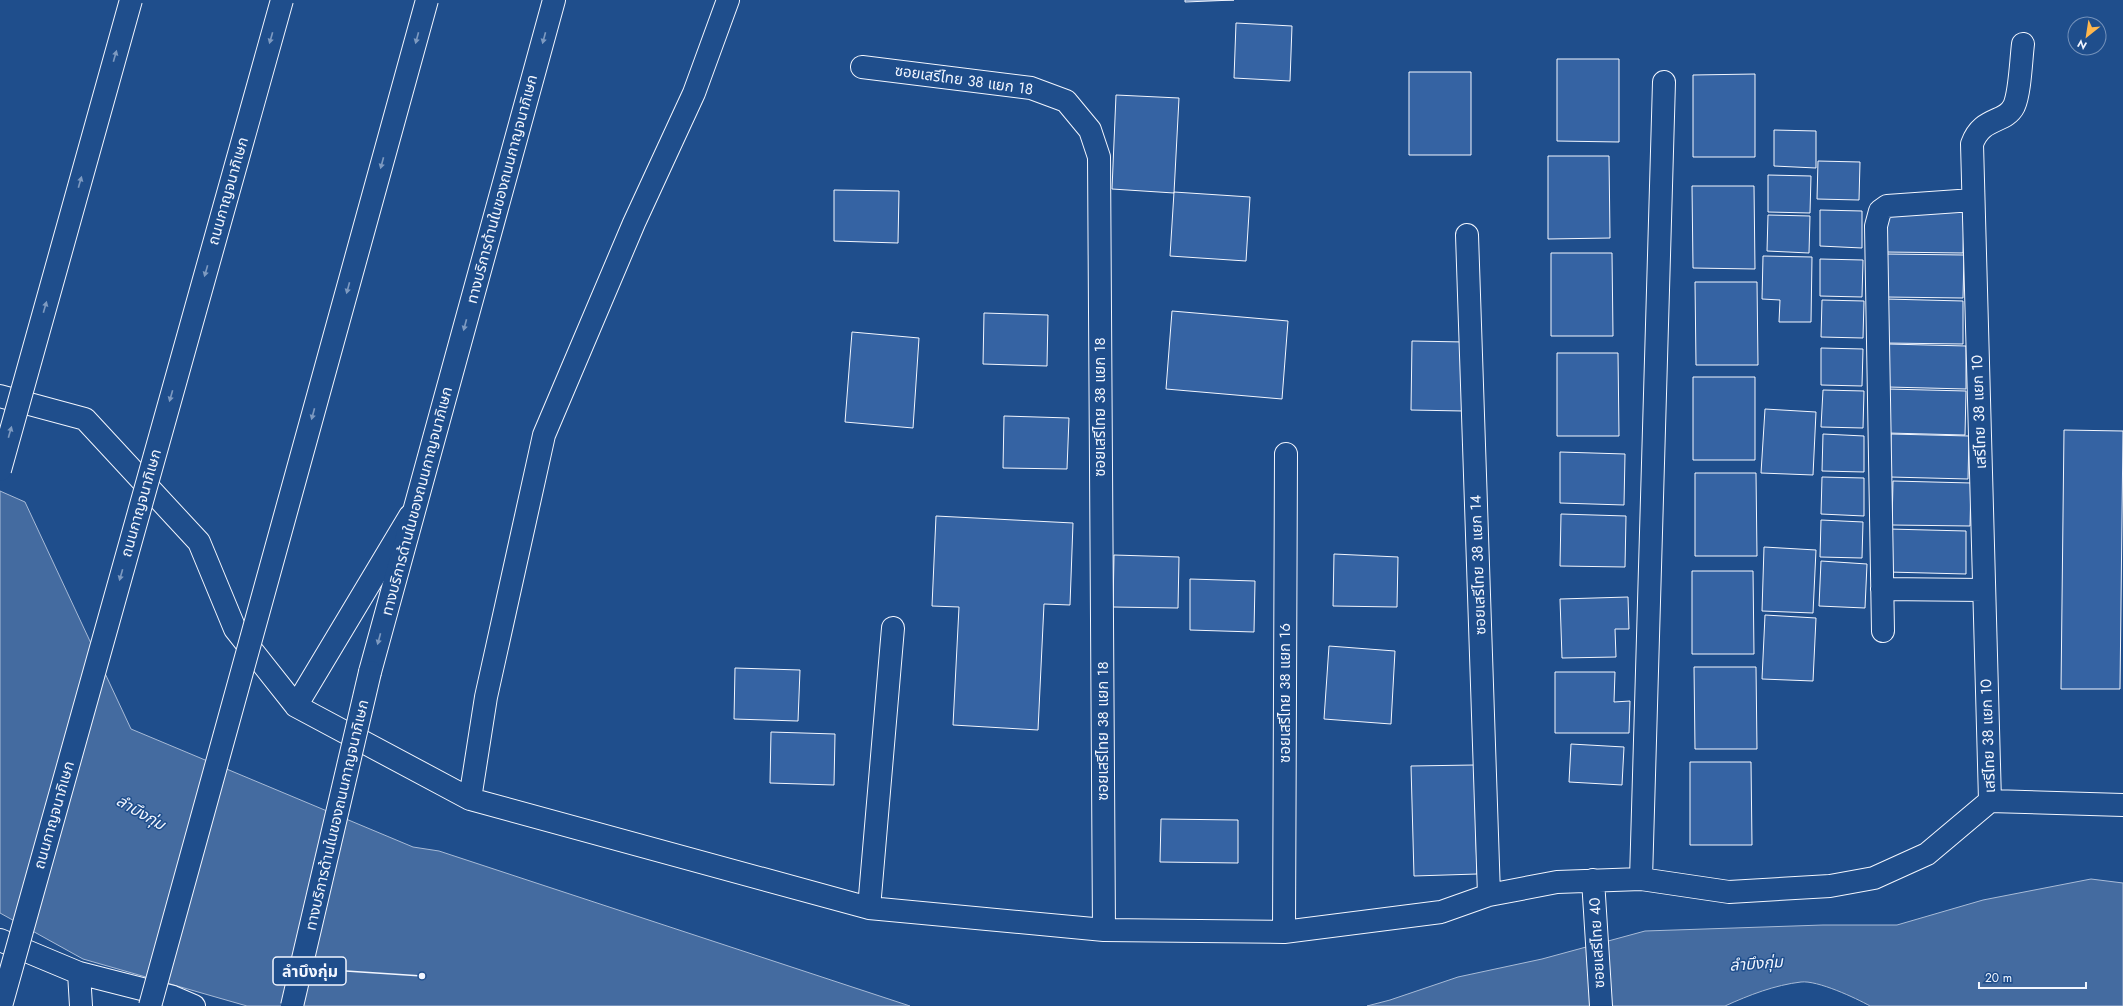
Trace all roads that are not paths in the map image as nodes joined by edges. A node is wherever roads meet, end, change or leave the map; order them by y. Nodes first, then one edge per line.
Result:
1 (131, 0) edge
2 (282, 0) edge
3 (427, 0) edge
4 (554, 0) edge
5 (728, 0) edge
6 (2023, 44) dead end
7 (862, 67) dead end
8 (1664, 82) dead end
9 (1973, 200) junction
10 (1467, 235) dead end
11 (0, 396) edge
12 (1286, 454) dead end
13 (0, 470) edge
14 (415, 507) junction
15 (1882, 589) junction
16 (1984, 590) junction
17 (893, 628) dead end
18 (1883, 631) dead end
19 (296, 706) junction
20 (470, 800) junction
21 (1990, 801) junction
22 (2123, 805) edge
23 (1641, 879) junction
24 (1594, 880) junction
25 (1489, 895) junction
26 (869, 908) junction
27 (1104, 930) junction
28 (1284, 932) junction
29 (0, 940) edge
30 (79, 973) junction
31 (1, 1006) edge
32 (81, 1006) edge
33 (150, 1006) edge
34 (194, 1006) edge
35 (292, 1006) edge
36 (1601, 1006) edge

13 -> 1 main road, bridge
2 -> 31 main road, ถนนกาญจนาภิเษก, bridge
3 -> 33 main road, bridge
4 -> 14 main road, ทางบริการด้านในของถนนกาญจนาภิเษก
5 - 20 main road
6 - 9 main road, เสรีไทย 38 แยก 10
7 - 27 main road, ซอยเสรีไทย 38 แยก 18
8 - 23 main road
9 - 15 main road
9 - 16 main road, เสรีไทย 38 แยก 10
10 - 25 main road, ซอยเสรีไทย 38 แยก 14
11 - 19 main road
12 - 28 main road, ซอยเสรีไทย 38 แยก 16
14 - 19 main road
14 -> 35 main road, ทางบริการด้านในของถนนกาญจนาภิเษก, bridge
15 - 16 main road
15 - 18 main road
16 - 21 main road, เสรีไทย 38 แยก 10
17 - 26 main road
19 - 20 main road
20 - 26 main road
21 - 22 main road
21 - 23 main road
23 - 24 main road
24 - 25 main road
24 - 36 main road, ซอยเสรีไทย 40
25 - 28 main road
26 - 27 main road
27 - 28 main road
29 - 30 main road
30 - 32 main road
30 - 34 main road

